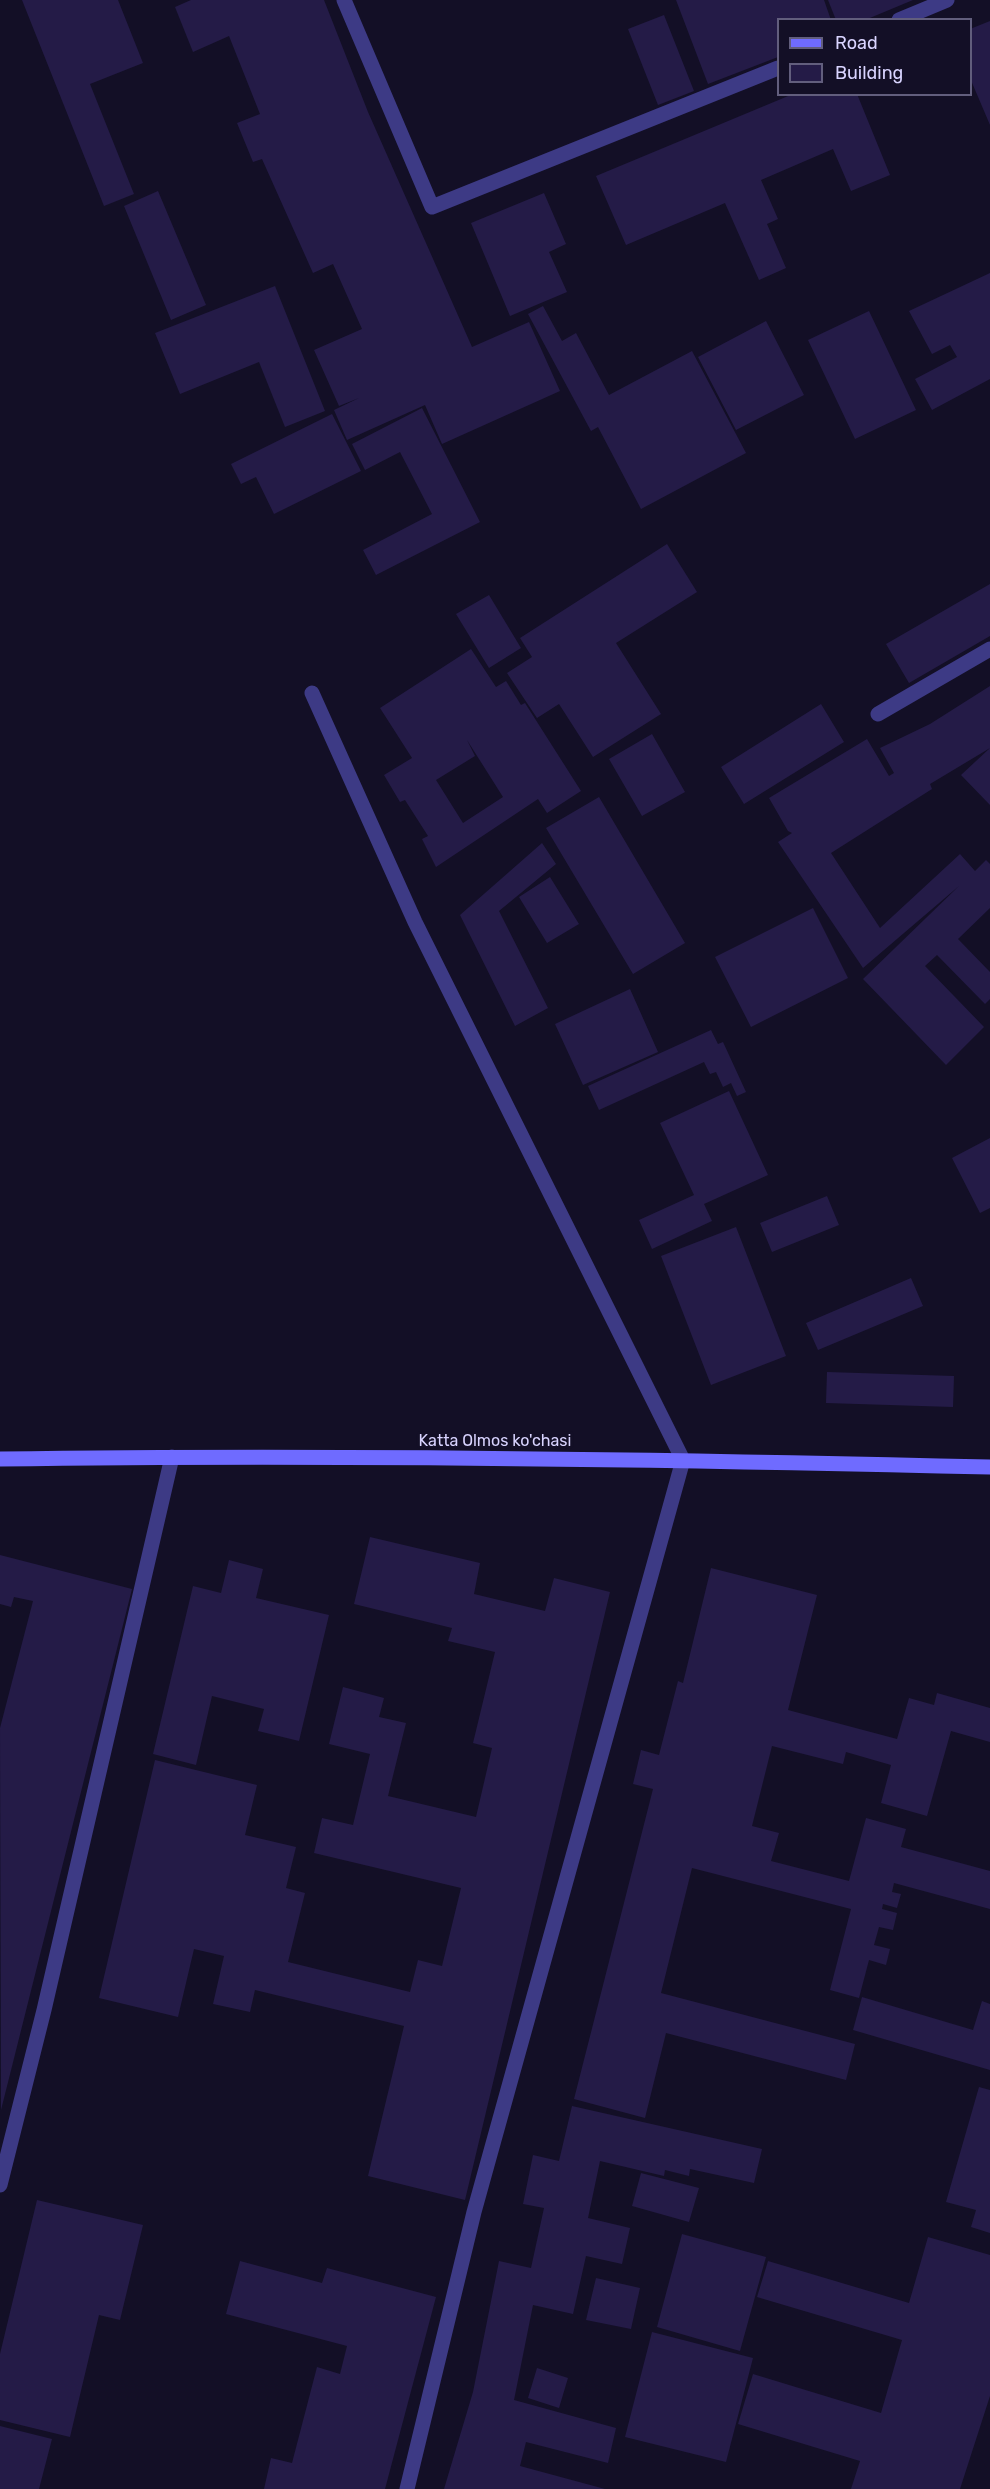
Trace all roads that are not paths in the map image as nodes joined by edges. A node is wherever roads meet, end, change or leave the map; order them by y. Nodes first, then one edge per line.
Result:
1 (344, 0) edge
2 (947, 0) edge
3 (904, 18) edge
4 (777, 68) edge
5 (990, 649) edge
6 (312, 693) dead end
7 (878, 714) dead end
8 (172, 1456) junction
9 (0, 1459) edge
10 (683, 1460) junction
11 (990, 1467) edge
12 (0, 2185) edge
13 (407, 2489) edge

1 - 4 street
2 - 3 street
5 - 7 street
6 - 10 street
8 - 9 street, Katta Olmos ko'chasi
8 - 10 street, Katta Olmos ko'chasi
8 - 12 street
10 - 11 street, Katta Olmos ko'chasi
10 - 13 street

